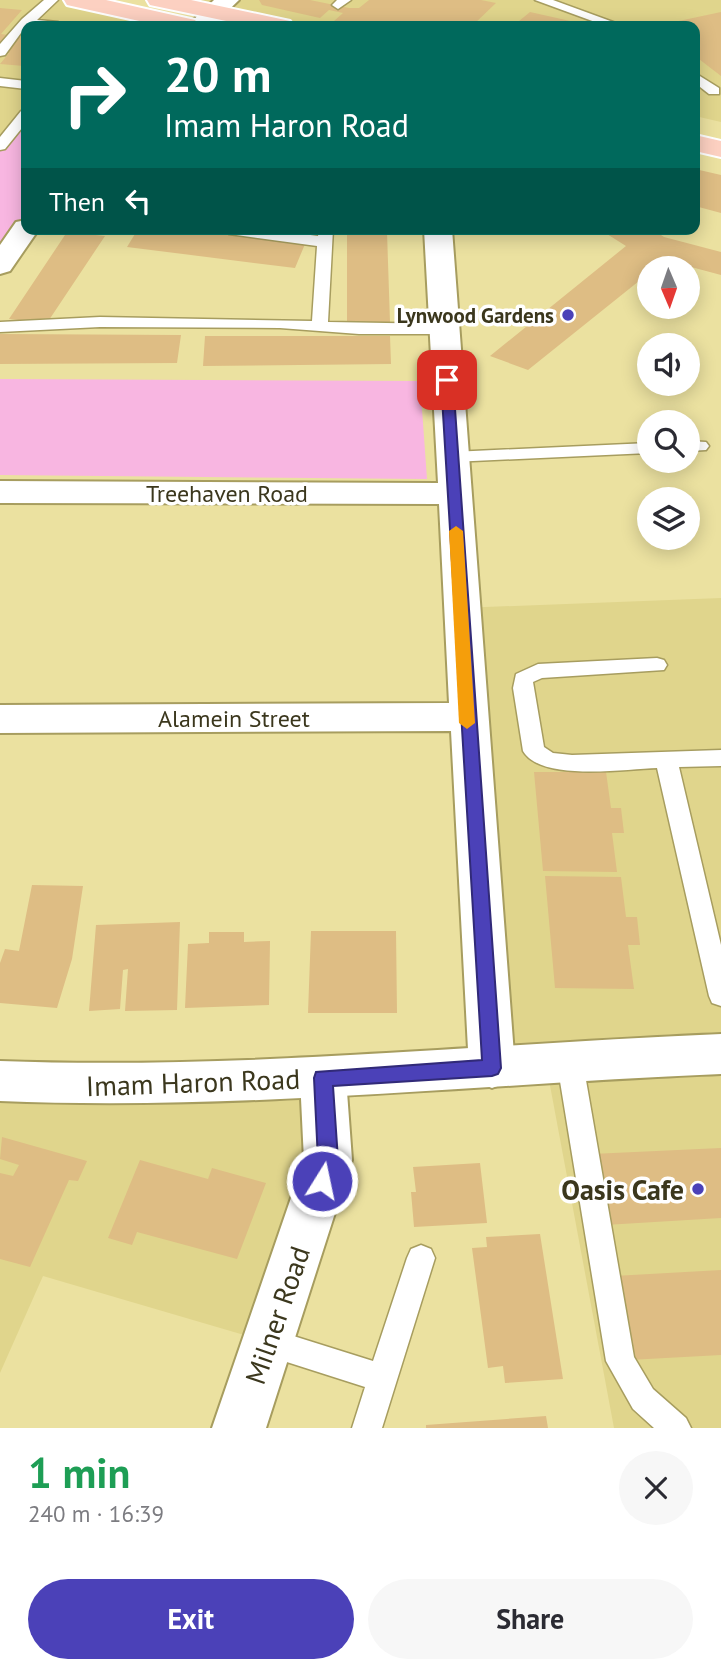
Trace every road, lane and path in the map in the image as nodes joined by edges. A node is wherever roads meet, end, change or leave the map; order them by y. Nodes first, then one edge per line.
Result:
1 (52, 0) edge
2 (75, 0) edge
3 (158, 0) edge
4 (541, 0) edge
5 (194, 15) edge
6 (27, 21) edge
7 (242, 21) edge
8 (603, 21) edge
9 (21, 28) edge
10 (0, 52) edge
11 (700, 80) edge
12 (0, 82) edge
13 (21, 84) edge
14 (700, 87) edge
15 (21, 120) edge
16 (700, 144) edge
17 (0, 146) edge
18 (721, 149) edge
19 (21, 235) edge
20 (438, 235) edge
21 (326, 236) edge
22 (0, 265) edge
23 (320, 326) junction
24 (0, 327) edge
25 (444, 329) junction
26 (637, 450) edge
27 (453, 475) junction
28 (0, 492) edge
29 (657, 665) dead end
30 (467, 717) junction
31 (0, 719) edge
32 (721, 758) edge
33 (667, 760) junction
34 (721, 996) edge
35 (721, 1054) edge
36 (570, 1063) junction
37 (492, 1068) junction
38 (323, 1078) junction
39 (0, 1081) edge
40 (421, 1258) dead end
41 (268, 1342) junction
42 (382, 1378) junction
43 (239, 1428) edge
44 (367, 1428) edge
45 (676, 1428) edge

1 - 6 lane
2 - 5 main road
3 - 5 main road
4 - 8 lane
5 - 7 main road
9 - 10 lane
11 - 14 lane
12 - 13 lane
15 - 17 lane
16 - 18 main road
19 - 22 street
20 - 25 street
21 - 23 lane
23 - 24 lane
23 - 25 lane
25 - 27 street
26 - 27 lane
27 - 28 street, Treehaven Road
27 - 30 street
29 - 33 lane
30 - 31 street, Alamein Street
30 - 37 street
32 - 33 lane
33 - 34 lane
35 - 36 street, Imam Haron Road
36 - 37 street, Imam Haron Road
36 - 45 lane
37 - 38 street, Imam Haron Road
38 - 39 street, Imam Haron Road
38 - 41 street, Milner Road
40 - 42 lane
41 - 42 lane
41 - 43 street, Milner Road
42 - 44 lane

